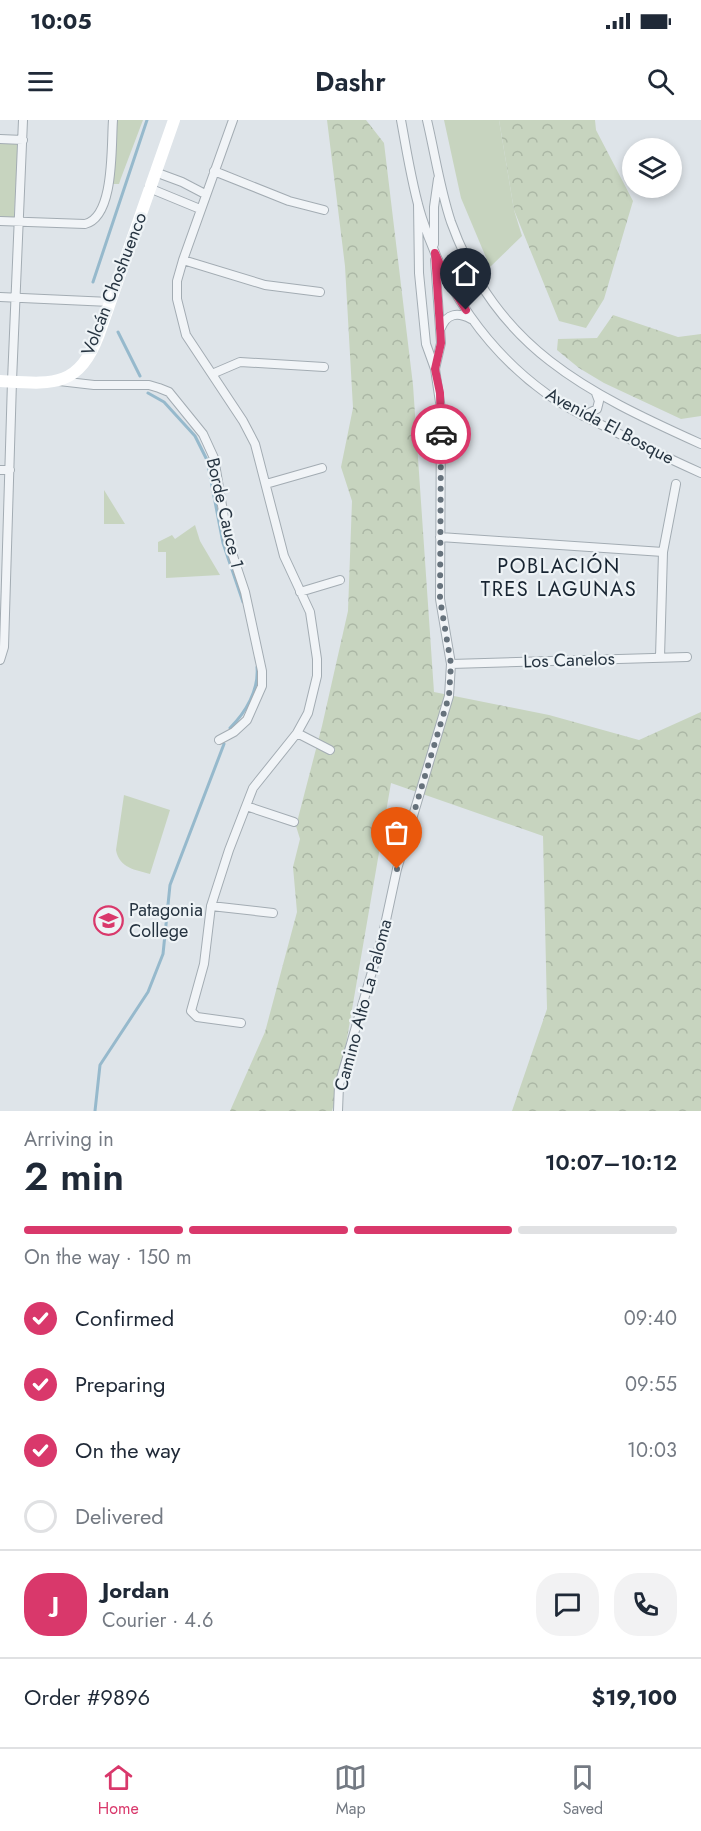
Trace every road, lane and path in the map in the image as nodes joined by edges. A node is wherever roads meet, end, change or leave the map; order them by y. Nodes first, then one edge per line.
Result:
1 (24, 120) edge
2 (112, 120) edge
3 (174, 120) edge
4 (233, 120) edge
5 (401, 120) edge
6 (427, 120) edge
7 (0, 139) edge
8 (23, 140) junction
9 (214, 171) junction
10 (155, 172) junction
11 (438, 175) junction
12 (149, 188) junction
13 (205, 194) junction
14 (418, 204) junction
15 (200, 209) junction
16 (324, 210) dead end
17 (0, 221) edge
18 (19, 222) junction
19 (435, 253) junction
20 (183, 260) junction
21 (320, 292) dead end
22 (0, 297) edge
23 (16, 298) junction
24 (110, 302) junction
25 (473, 320) junction
26 (440, 331) junction
27 (324, 367) dead end
28 (435, 369) junction
29 (212, 374) junction
30 (6, 381) edge
31 (58, 381) junction
32 (596, 393) junction
33 (583, 416) junction
34 (701, 444) edge
35 (322, 468) dead end
36 (0, 470) edge
37 (10, 470) junction
38 (701, 473) edge
39 (266, 484) junction
40 (676, 484) dead end
41 (440, 537) junction
42 (663, 552) junction
43 (340, 580) dead end
44 (300, 592) junction
45 (3, 603) edge
46 (660, 657) junction
47 (687, 657) dead end
48 (0, 660) edge
49 (451, 664) junction
50 (297, 733) junction
51 (219, 740) dead end
52 (330, 750) dead end
53 (246, 806) junction
54 (294, 822) dead end
55 (211, 906) junction
56 (273, 914) dead end
57 (241, 1023) dead end
58 (338, 1111) edge

1 - 8 street
2 - 18 street
3 - 10 street, Volcán Choshuenco
4 - 9 street
5 - 14 street, Avenida El Bosque
6 - 11 street, Avenida El Bosque
7 - 8 street
8 - 18 street
9 - 13 street
9 - 16 street
10 - 12 street, Volcán Choshuenco
10 - 13 street
11 - 19 street, Camino Alto La Paloma
11 - 32 street, Avenida El Bosque
12 - 15 street
12 - 24 street, Volcán Choshuenco
13 - 15 street
14 - 19 street, Avenida El Bosque
14 - 28 street, Camino Alto La Paloma
15 - 20 street
17 - 18 street
18 - 23 street
19 - 25 street, Avenida El Bosque
19 - 26 street, Camino Alto La Paloma
20 - 21 street
20 - 29 street
22 - 23 street
23 - 24 street
23 - 30 street
24 - 31 street, Volcán Choshuenco
25 - 26 street
25 - 33 street, Avenida El Bosque
26 - 28 street, Camino Alto La Paloma
27 - 29 street
28 - 41 street, Camino Alto La Paloma
29 - 39 street
30 - 31 street
30 - 37 street
31 - 51 street, Borde Cauce 1
32 - 33 street
32 - 34 street, Avenida El Bosque
33 - 38 street, Avenida El Bosque
35 - 39 street
36 - 37 street
37 - 45 street
39 - 44 street
40 - 42 street
41 - 42 street
41 - 49 street, Camino Alto La Paloma
42 - 46 street
43 - 44 street
44 - 50 street
45 - 48 street
46 - 47 street, Los Canelos
46 - 49 street, Los Canelos
49 - 58 street, Camino Alto La Paloma
50 - 52 street
50 - 53 street
53 - 54 street
53 - 55 street
55 - 56 street
55 - 57 street

